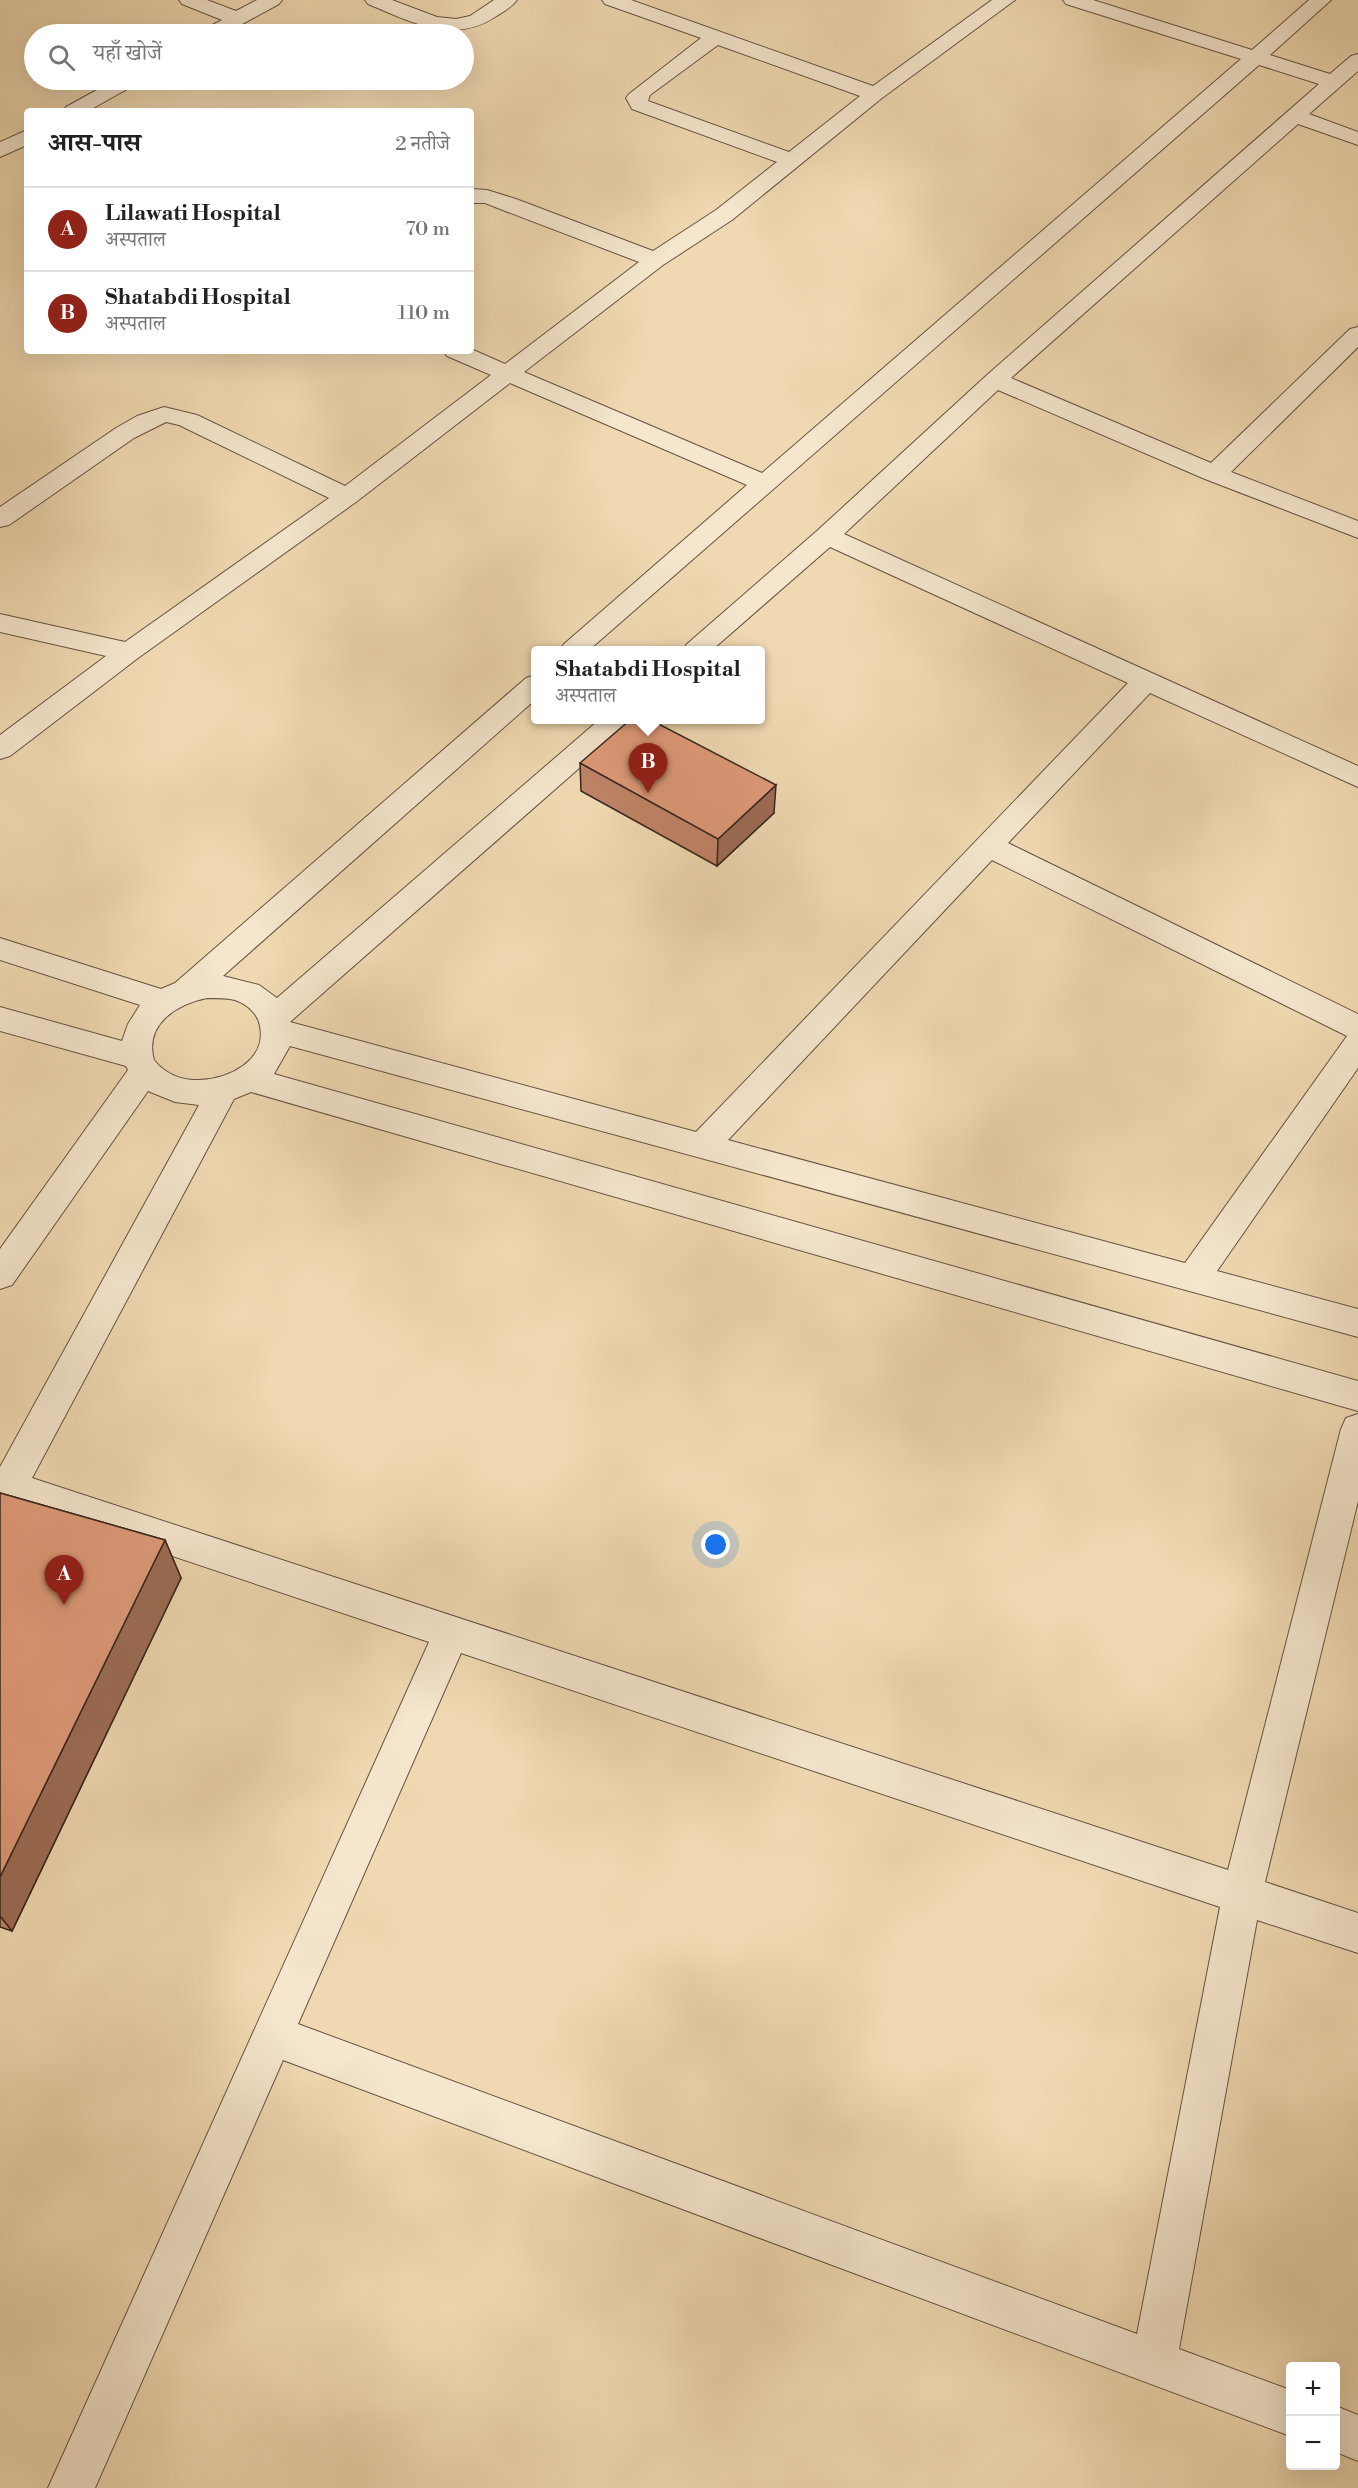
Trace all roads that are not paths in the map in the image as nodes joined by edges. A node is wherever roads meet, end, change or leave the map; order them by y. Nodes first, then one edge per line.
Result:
1 (189, 0) edge
2 (272, 0) edge
3 (375, 0) edge
4 (507, 0) edge
5 (612, 0) edge
6 (1005, 0) edge
7 (1073, 0) edge
8 (1321, 0) edge
9 (238, 19) junction
10 (229, 24) edge
11 (441, 24) edge
12 (461, 24) edge
13 (714, 38) junction
14 (1254, 56) junction
15 (1358, 60) edge
16 (1334, 82) junction
17 (111, 90) edge
18 (875, 94) junction
19 (78, 108) edge
20 (1293, 115) junction
21 (24, 138) edge
22 (1358, 139) edge
23 (0, 152) edge
24 (791, 160) junction
25 (24, 163) edge
26 (474, 196) edge
27 (655, 260) junction
28 (1358, 334) edge
29 (462, 354) edge
30 (508, 374) junction
31 (994, 380) junction
32 (1215, 474) junction
33 (764, 483) junction
34 (347, 497) junction
35 (0, 519) edge
36 (1358, 530) edge
37 (827, 536) junction
38 (0, 623) edge
39 (579, 646) edge
40 (702, 646) edge
41 (129, 652) junction
42 (1146, 681) junction
43 (531, 688) edge
44 (612, 724) edge
45 (0, 748) edge
46 (1358, 777) edge
47 (988, 846) junction
48 (0, 949) edge
49 (175, 996) junction
50 (0, 1019) edge
51 (276, 1024) junction
52 (1358, 1028) edge
53 (1358, 1044) edge
54 (141, 1064) junction
55 (236, 1084) junction
56 (702, 1146) junction
57 (0, 1275) edge
58 (1193, 1278) junction
59 (1358, 1323) edge
60 (1358, 1396) edge
61 (1358, 1429) edge
62 (3, 1490) edge
63 (452, 1632) junction
64 (1242, 1895) junction
65 (1358, 1933) edge
66 (273, 2035) junction
67 (1154, 2363) junction
68 (1286, 2412) edge
69 (1340, 2431) edge
70 (1358, 2438) edge
71 (70, 2488) edge

1 - 9 street
2 - 9 street
3 - 11 street
4 - 12 street
5 - 13 street
6 - 18 street
7 - 14 street
8 - 14 street
9 - 10 street
13 - 18 street
13 - 24 street
14 - 16 street
14 - 33 street
15 - 16 street
16 - 20 street
17 - 19 street
18 - 24 street
20 - 22 street
20 - 31 street
21 - 23 street
23 - 25 street
24 - 27 street
26 - 27 street
27 - 30 street
28 - 32 street
29 - 30 street
30 - 33 street
30 - 34 street
31 - 32 street
31 - 37 street
32 - 36 street
33 - 39 street
34 - 35 street
34 - 41 street
37 - 40 street
37 - 42 street
38 - 41 street
41 - 45 street
42 - 46 street
42 - 47 street
43 - 49 street
44 - 51 street
47 - 52 street
47 - 56 street
48 - 49 street
49 - 51 street
49 - 54 street
50 - 54 street
51 - 55 street
51 - 56 street
53 - 58 street
54 - 55 street
54 - 57 street
55 - 60 street
55 - 62 street
56 - 58 street
58 - 59 street
61 - 64 street
62 - 63 street
63 - 64 street
63 - 66 street
64 - 65 street
64 - 67 street
66 - 67 street
66 - 71 street
67 - 68 street
69 - 70 street

